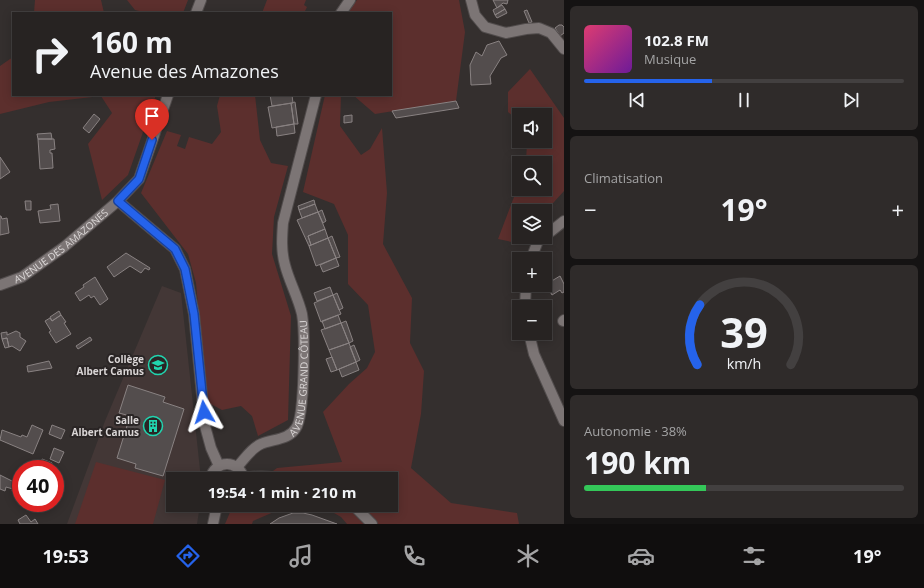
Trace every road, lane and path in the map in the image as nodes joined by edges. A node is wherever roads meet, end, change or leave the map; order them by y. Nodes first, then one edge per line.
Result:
1 (201, 0) edge
2 (350, 0) edge
3 (471, 0) edge
4 (196, 12) edge
5 (342, 12) edge
6 (564, 49) edge
7 (168, 96) edge
8 (316, 96) edge
9 (118, 201) junction
10 (564, 221) edge
11 (552, 230) edge
12 (0, 285) edge
13 (531, 340) edge
14 (564, 420) edge
15 (219, 466) junction
16 (237, 467) junction
17 (213, 472) edge
18 (240, 472) edge
19 (216, 512) edge
20 (360, 512) edge
21 (213, 524) edge
22 (372, 524) edge

1 - 4 street
2 - 5 street
3 - 6 street
7 - 9 street, AVENUE DES AMAZONES
8 - 16 street, AVENUE GRAND CÔTEAU
9 - 12 street, AVENUE DES AMAZONES
9 - 15 street
10 - 11 street
13 - 14 street
15 - 16 street
15 - 17 street
16 - 18 street
19 - 21 street
20 - 22 street

